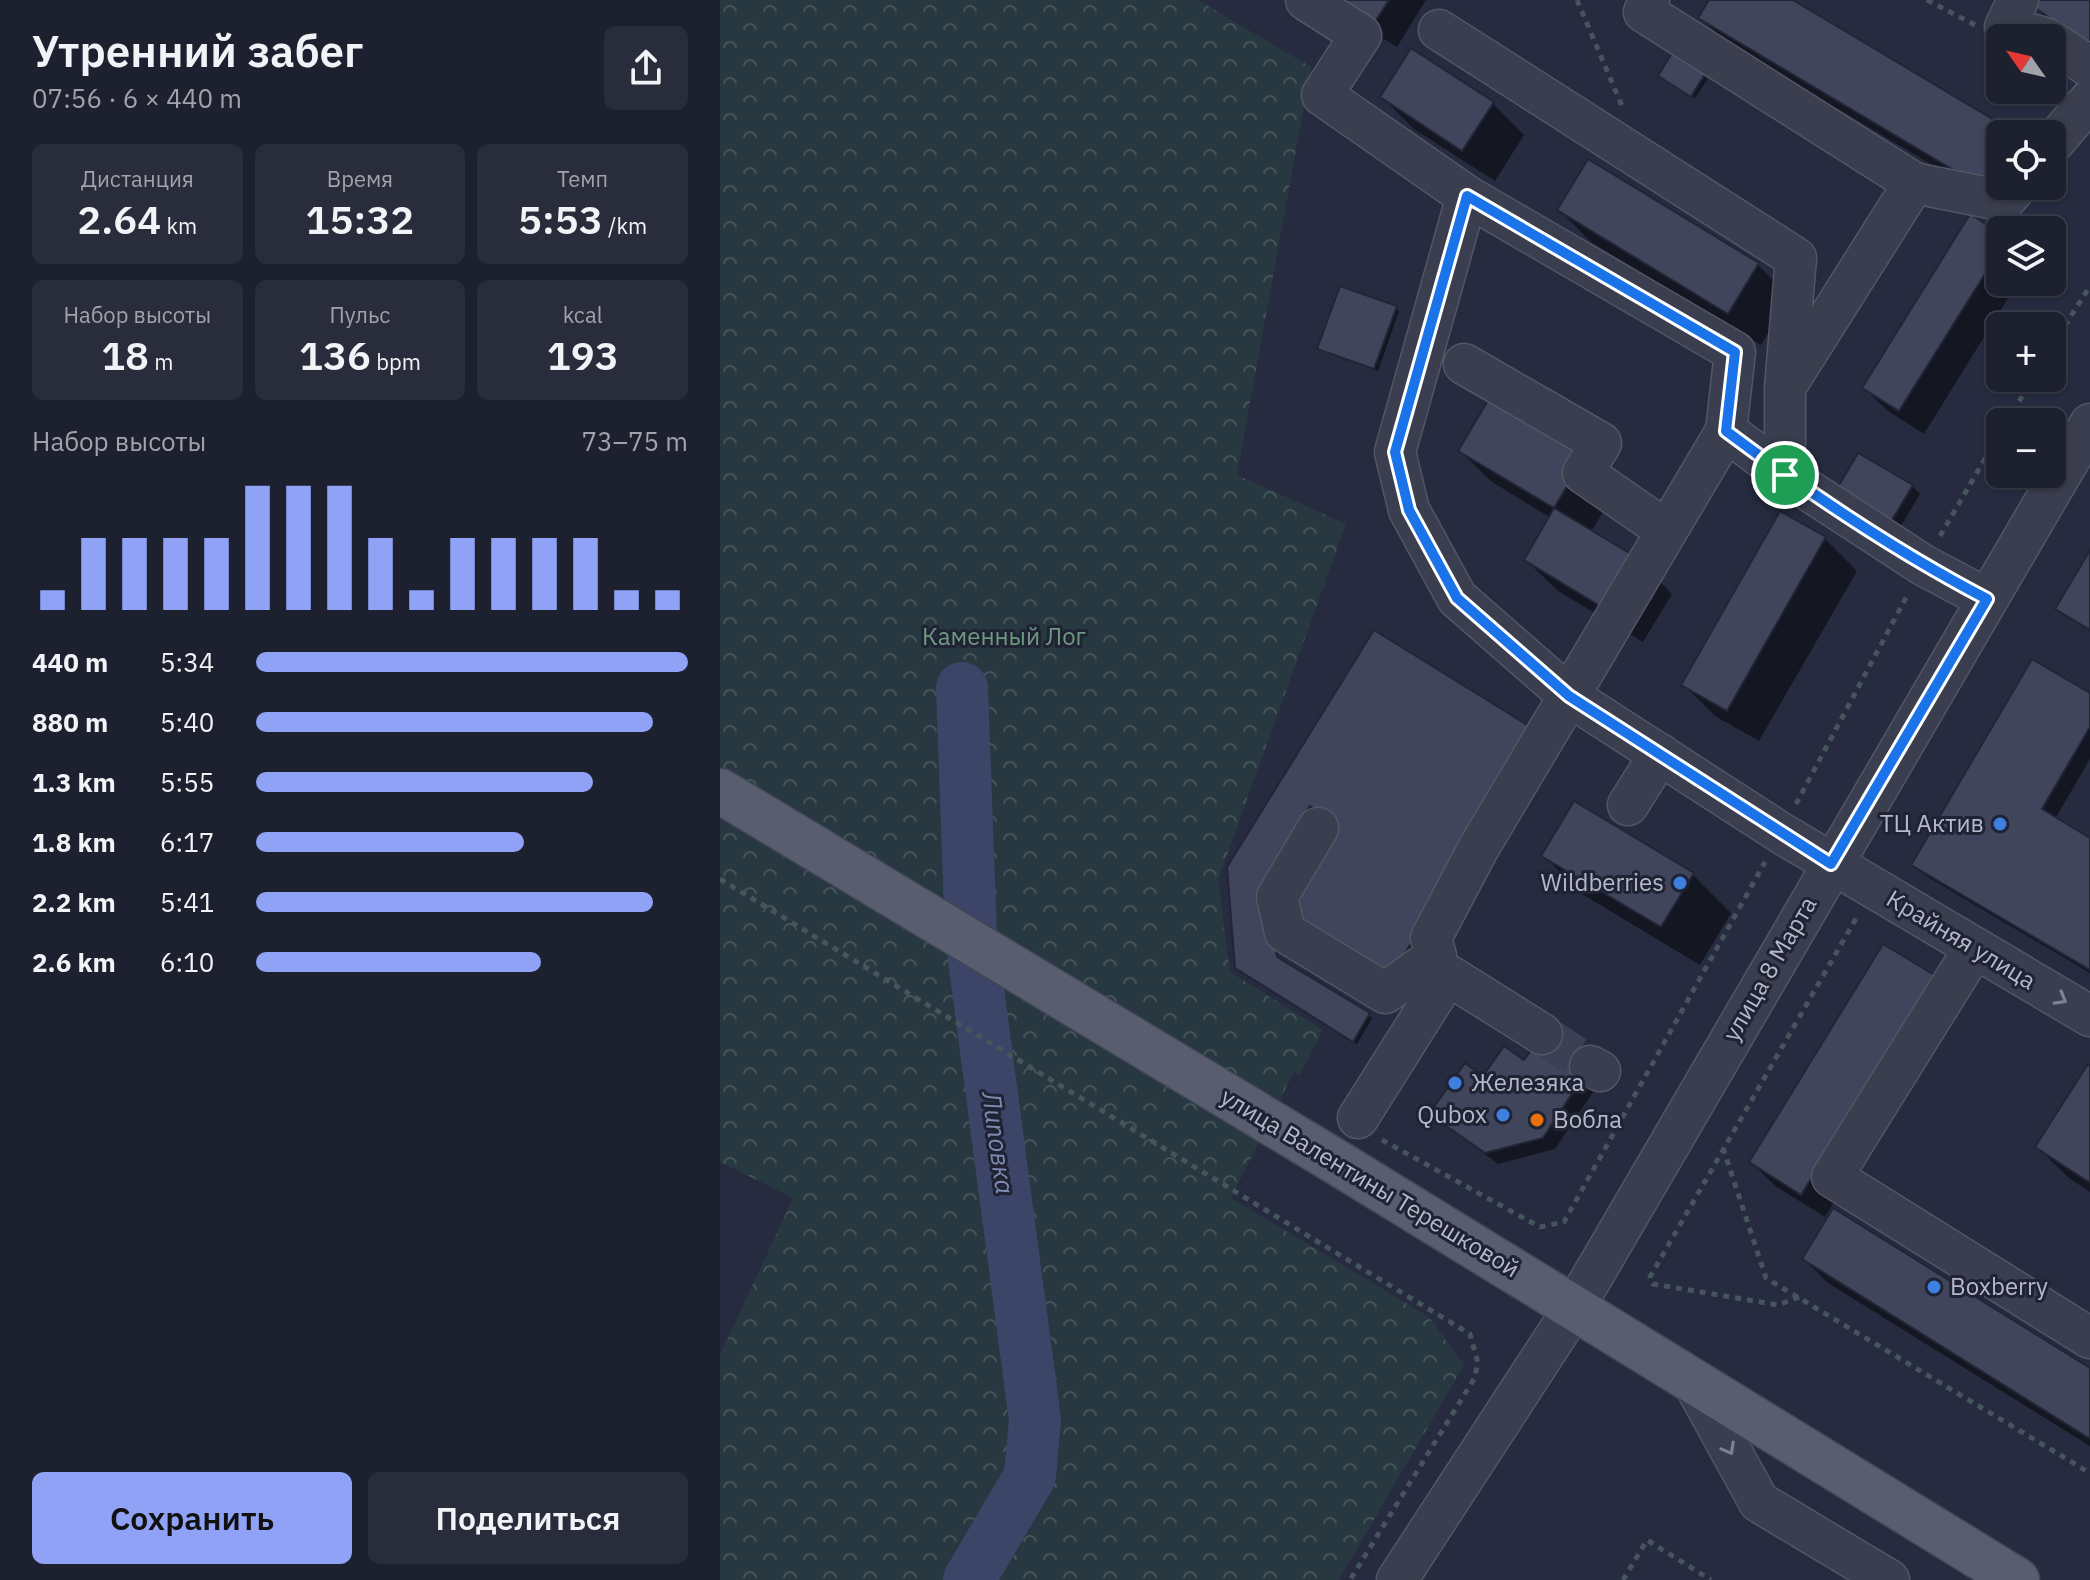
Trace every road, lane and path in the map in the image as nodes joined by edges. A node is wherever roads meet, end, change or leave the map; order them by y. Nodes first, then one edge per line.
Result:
1 (1306, 0) edge
2 (1577, 0) edge
3 (1649, 0) edge
4 (1927, 0) edge
5 (2012, 14) edge
6 (1439, 30) dead end
7 (2066, 51) edge
8 (2090, 67) edge
9 (2090, 100) edge
10 (1624, 109) dead end
11 (2066, 128) edge
12 (1914, 183) junction
13 (1467, 196) junction
14 (1986, 197) edge
15 (2090, 286) edge
16 (2066, 324) edge
17 (1464, 364) dead end
18 (1785, 387) junction
19 (2090, 424) edge
20 (1726, 431) junction
21 (1986, 457) edge
22 (1785, 475) junction
23 (1667, 531) junction
24 (1923, 565) junction
25 (1987, 599) junction
26 (1569, 696) junction
27 (1660, 754) junction
28 (720, 791) edge
29 (1628, 805) dead end
30 (1318, 828) dead end
31 (1781, 833) junction
32 (1831, 864) junction
33 (720, 879) edge
34 (1860, 913) dead end
35 (1974, 949) junction
36 (2090, 1016) edge
37 (1542, 1034) tunnel mouth
38 (1369, 1129) joint
39 (1723, 1148) junction
40 (1799, 1297) junction
41 (1574, 1308) junction
42 (2090, 1338) edge
43 (1692, 1380) junction
44 (2090, 1473) edge
45 (1696, 1571) junction
46 (1350, 1580) edge
47 (1397, 1580) edge
48 (1623, 1580) edge
49 (1690, 1580) edge
50 (1711, 1580) edge
51 (1889, 1580) edge
52 (2017, 1580) edge

1 - 13 street
2 - 10 path
3 - 12 street
4 - 5 path
6 - 18 street
7 - 8 street
9 - 11 street
12 - 14 street
12 - 18 street
13 - 20 street
13 - 26 street, Крайняя улица
15 - 16 path
17 - 23 street
18 - 22 street
19 - 25 street, улица 8 Марта
20 - 22 street
20 - 23 street
21 - 24 path
22 - 24 street
23 - 26 street
24 - 25 street
24 - 31 path
25 - 32 street, улица 8 Марта
26 - 27 street, Крайняя улица
26 - 30 street
27 - 29 street
27 - 31 street, Крайняя улица
28 - 41 main road, улица Валентины Терешковой
31 - 32 street, Крайняя улица
31 - 38 path
32 - 35 street, Крайняя улица
32 - 41 street, улица 8 Марта
33 - 46 path
34 - 39 path
35 -> 36 street, Крайняя улица
35 - 42 street
37 - 38 street
39 - 40 path
39 - 40 path
40 - 44 path
41 - 43 main road, улица Валентины Терешковой
41 - 47 street, улица 8 Марта
43 -> 51 street
43 - 52 main road, улица Валентины Терешковой
45 - 48 path
45 - 49 path
45 - 50 path

